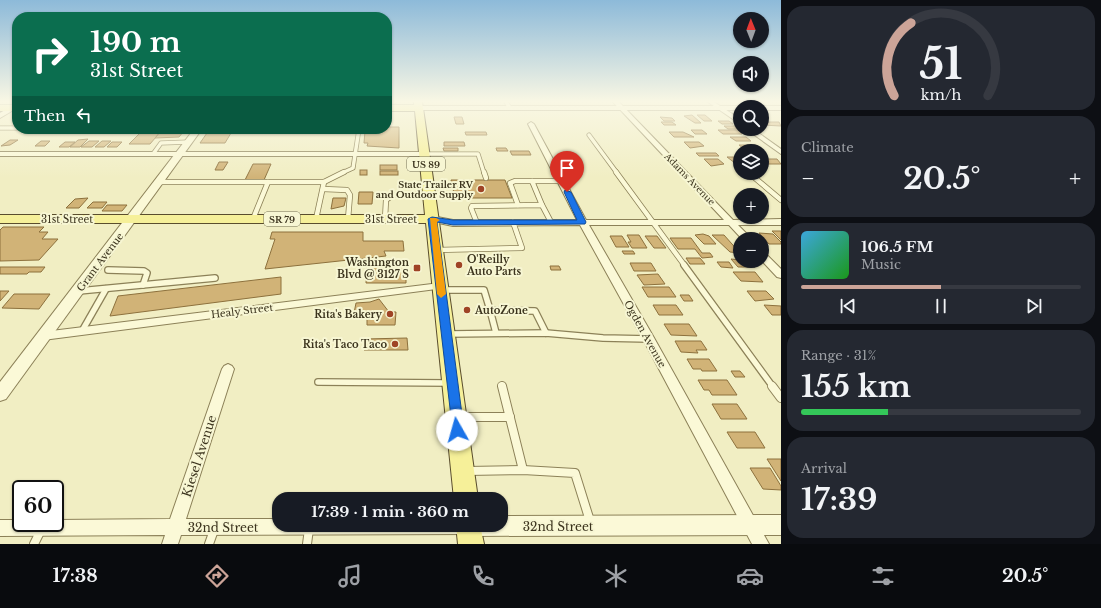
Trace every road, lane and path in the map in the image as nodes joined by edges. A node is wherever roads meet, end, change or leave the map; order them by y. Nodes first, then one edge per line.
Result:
1 (421, 127) edge
2 (533, 127) edge
3 (641, 127) edge
4 (0, 128) edge
5 (12, 128) edge
6 (195, 134) edge
7 (358, 134) edge
8 (589, 135) dead end
9 (759, 136) edge
10 (189, 142) junction
11 (781, 152) edge
12 (0, 154) edge
13 (153, 154) junction
14 (180, 154) junction
15 (354, 154) junction
16 (424, 154) junction
17 (486, 178) dead end
18 (757, 180) edge
19 (532, 181) junction
20 (562, 181) junction
21 (160, 182) junction
22 (268, 182) junction
23 (324, 182) junction
24 (322, 189) junction
25 (429, 194) junction
26 (781, 200) edge
27 (518, 205) junction
28 (542, 205) junction
29 (132, 219) junction
30 (253, 219) junction
31 (316, 219) junction
32 (348, 219) junction
33 (385, 219) junction
34 (432, 219) junction
35 (0, 220) edge
36 (513, 222) junction
37 (551, 222) junction
38 (582, 222) junction
39 (652, 222) junction
40 (731, 222) junction
41 (781, 222) edge
42 (476, 223) junction
43 (740, 232) edge
44 (436, 250) junction
45 (769, 262) edge
46 (108, 270) dead end
47 (781, 275) edge
48 (215, 278) dead end
49 (142, 285) junction
50 (441, 288) junction
51 (106, 289) junction
52 (78, 291) junction
53 (490, 310) junction
54 (82, 331) junction
55 (496, 333) junction
56 (546, 333) junction
57 (446, 334) junction
58 (43, 336) junction
59 (649, 339) junction
60 (228, 369) dead end
61 (318, 382) dead end
62 (452, 383) junction
63 (502, 386) dead end
64 (0, 394) edge
65 (781, 398) edge
66 (456, 417) junction
67 (510, 417) junction
68 (523, 470) junction
69 (463, 471) junction
70 (465, 492) edge
71 (592, 526) junction
72 (751, 526) junction
73 (781, 526) edge
74 (176, 527) junction
75 (214, 527) junction
76 (272, 527) edge
77 (0, 528) edge
78 (12, 528) edge
79 (64, 528) edge
80 (508, 530) edge
81 (41, 532) edge
82 (308, 532) edge
83 (34, 544) edge
84 (170, 544) edge
85 (209, 544) edge
86 (307, 544) edge
87 (761, 544) edge

1 - 16 main road, US 89
2 - 20 street, Ogden Avenue
3 - 40 street, Adams Avenue
4 - 5 lane
6 - 10 street, Grant Avenue
7 - 15 lane
8 - 39 lane
9 - 11 street
10 - 13 lane
10 - 14 street, Grant Avenue
12 - 13 street
13 - 14 street
14 - 15 street
14 - 21 street, Grant Avenue
15 - 16 street
15 - 23 lane
16 - 17 lane
16 - 25 main road, US 89
18 - 26 lane
19 - 20 lane
19 - 27 lane
19 - 28 lane
20 - 38 street, Ogden Avenue
21 - 22 lane
21 - 29 street, Grant Avenue
22 - 23 lane
22 - 30 lane
23 - 24 lane
24 - 31 lane
24 - 32 lane
25 - 33 lane
25 - 34 main road, US 89
27 - 28 lane
27 - 42 lane
28 - 37 lane
29 - 30 main road, 31st Street / SR 79
29 - 35 main road, 31st Street / SR 79
29 - 52 street, Grant Avenue
30 - 31 main road, 31st Street / SR 79
31 - 32 main road, 31st Street / SR 79
32 - 33 main road, 31st Street / SR 79
33 - 34 main road, 31st Street / SR 79
34 - 42 street, 31st Street
34 - 44 main road, US 89
36 - 37 street, 31st Street
36 - 42 street, 31st Street
36 - 44 lane
37 - 38 street, 31st Street
38 - 39 street, 31st Street
38 - 59 street, Ogden Avenue
39 - 40 street, 31st Street
39 - 65 lane
40 - 41 street, 31st Street
40 - 43 street, Adams Avenue
44 - 50 main road, US 89
45 - 47 street
46 - 49 lane
48 - 49 lane
49 - 51 lane
50 - 53 lane
50 - 54 street, Healy Street
50 - 57 main road, US 89
51 - 52 lane
51 - 54 lane
52 - 58 street, Grant Avenue
53 - 55 lane
53 - 56 lane
54 - 58 street, Healy Street
55 - 56 lane
55 - 57 lane
56 - 59 lane
57 - 62 main road, US 89
58 - 64 street, Grant Avenue
59 - 72 street, Ogden Avenue
60 - 74 street, Kiesel Avenue
61 - 62 lane
62 - 66 main road, US 89
63 - 67 lane
66 - 67 lane
66 - 69 main road, US 89
67 - 68 lane
68 - 69 lane
68 - 71 lane
69 - 70 main road, US 89
71 - 72 street, 32nd Street
71 - 80 street, 32nd Street
72 - 73 street, 32nd Street
72 - 87 street, Ogden Avenue
74 - 75 street, 32nd Street
74 - 79 street, 32nd Street
74 - 84 street, Kiesel Avenue
75 - 76 street, 32nd Street
75 - 85 lane
77 - 78 street, 32nd Street
81 - 83 lane
82 - 86 lane

